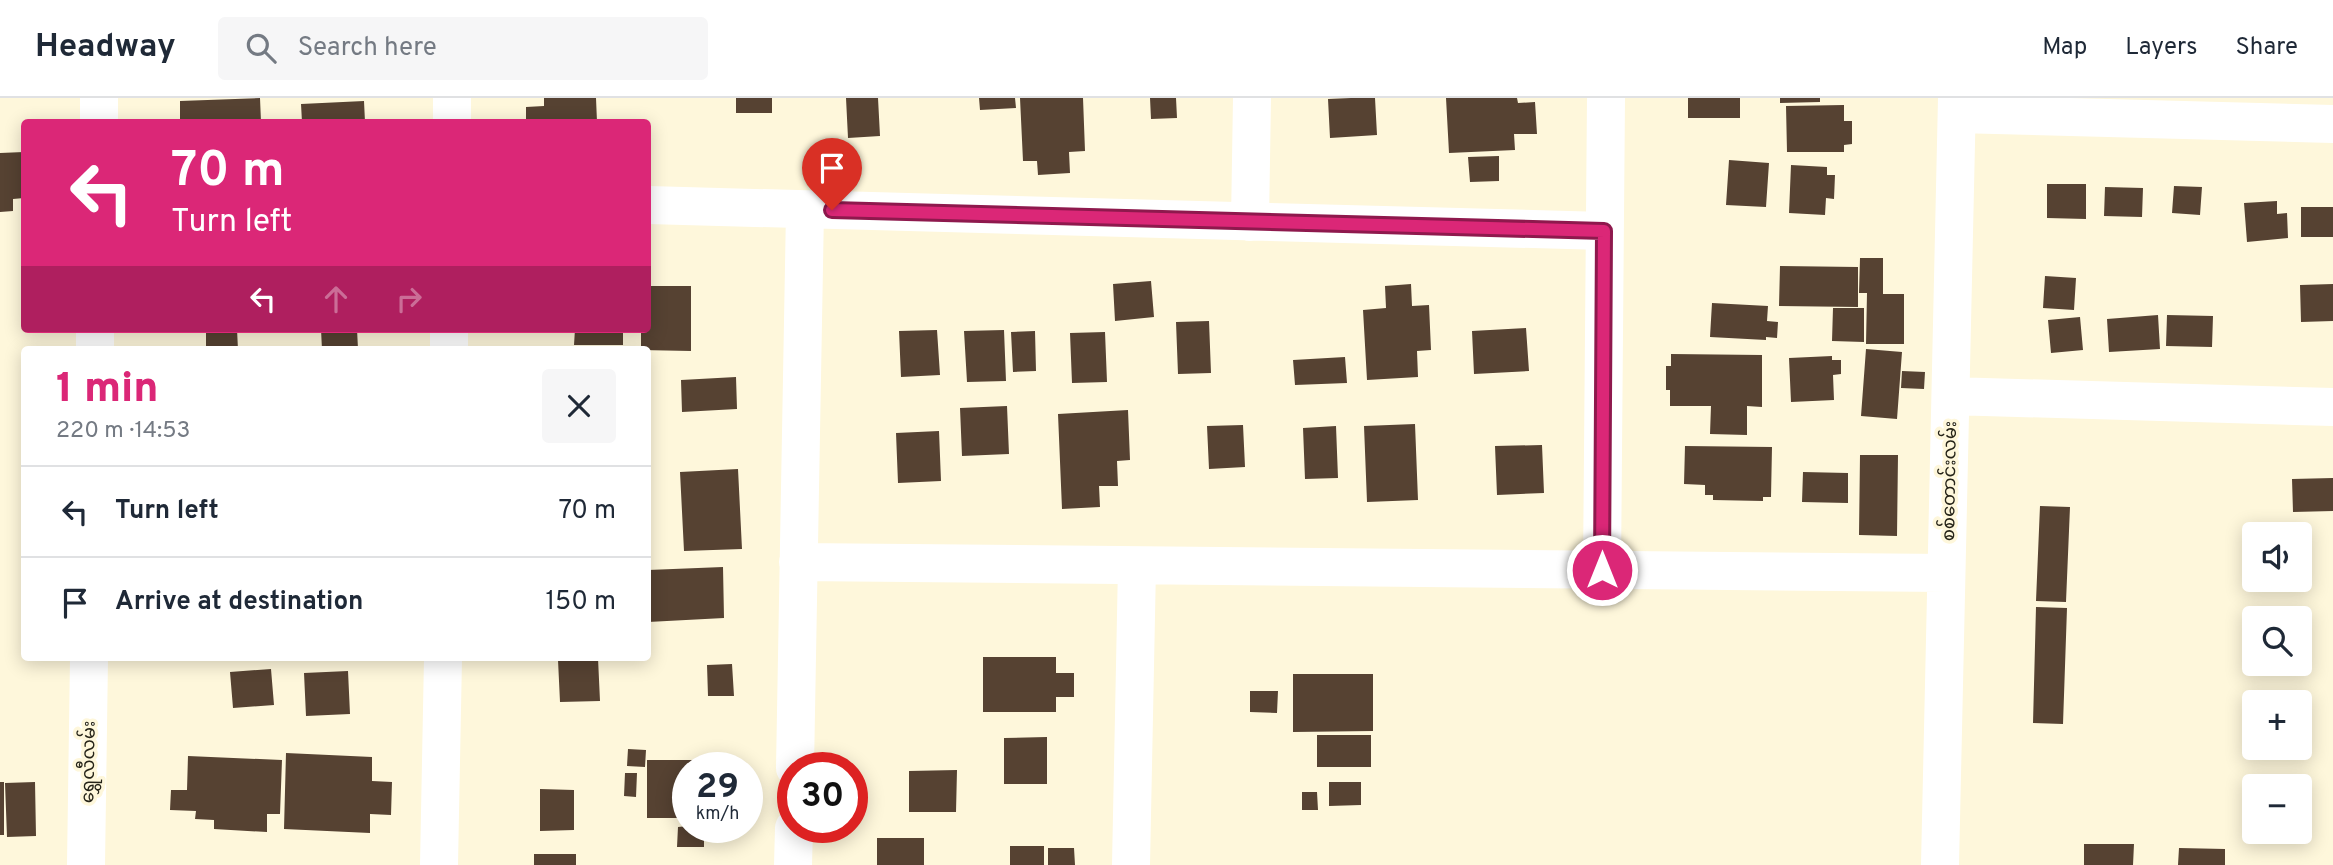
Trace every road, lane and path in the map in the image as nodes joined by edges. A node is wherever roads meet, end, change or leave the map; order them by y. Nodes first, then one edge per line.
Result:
1 (99, 98) edge
2 (452, 98) edge
3 (1252, 98) edge
4 (1606, 98) edge
5 (1957, 106) edge
6 (2267, 110) edge
7 (99, 119) edge
8 (452, 119) edge
9 (2333, 124) edge
10 (651, 205) edge
11 (805, 209) junction
12 (1250, 222) junction
13 (1604, 231) junction
14 (1951, 396) junction
15 (2333, 407) edge
16 (798, 562) junction
17 (1137, 566) junction
18 (1602, 570) junction
19 (1946, 573) junction
20 (89, 661) edge
21 (443, 661) edge
22 (795, 752) edge
23 (794, 843) edge
24 (86, 865) edge
25 (439, 865) edge
26 (793, 865) edge
27 (1131, 865) edge
28 (1940, 865) edge

1 - 7 street
2 - 8 street
3 - 12 street
4 - 13 street
5 - 6 street
5 - 14 street, စစ်တောင်းလမ်း
6 - 9 street
10 - 11 street
11 - 12 street
11 - 16 street
12 - 13 street
13 - 18 street
14 - 15 street
14 - 19 street, စစ်တောင်းလမ်း
16 - 17 street
16 - 22 street
17 - 18 street
17 - 27 street
18 - 19 street
19 - 28 street, စစ်တောင်းလမ်း
20 - 24 street, ရွှေလီလမ်း
21 - 25 street
23 - 26 street

